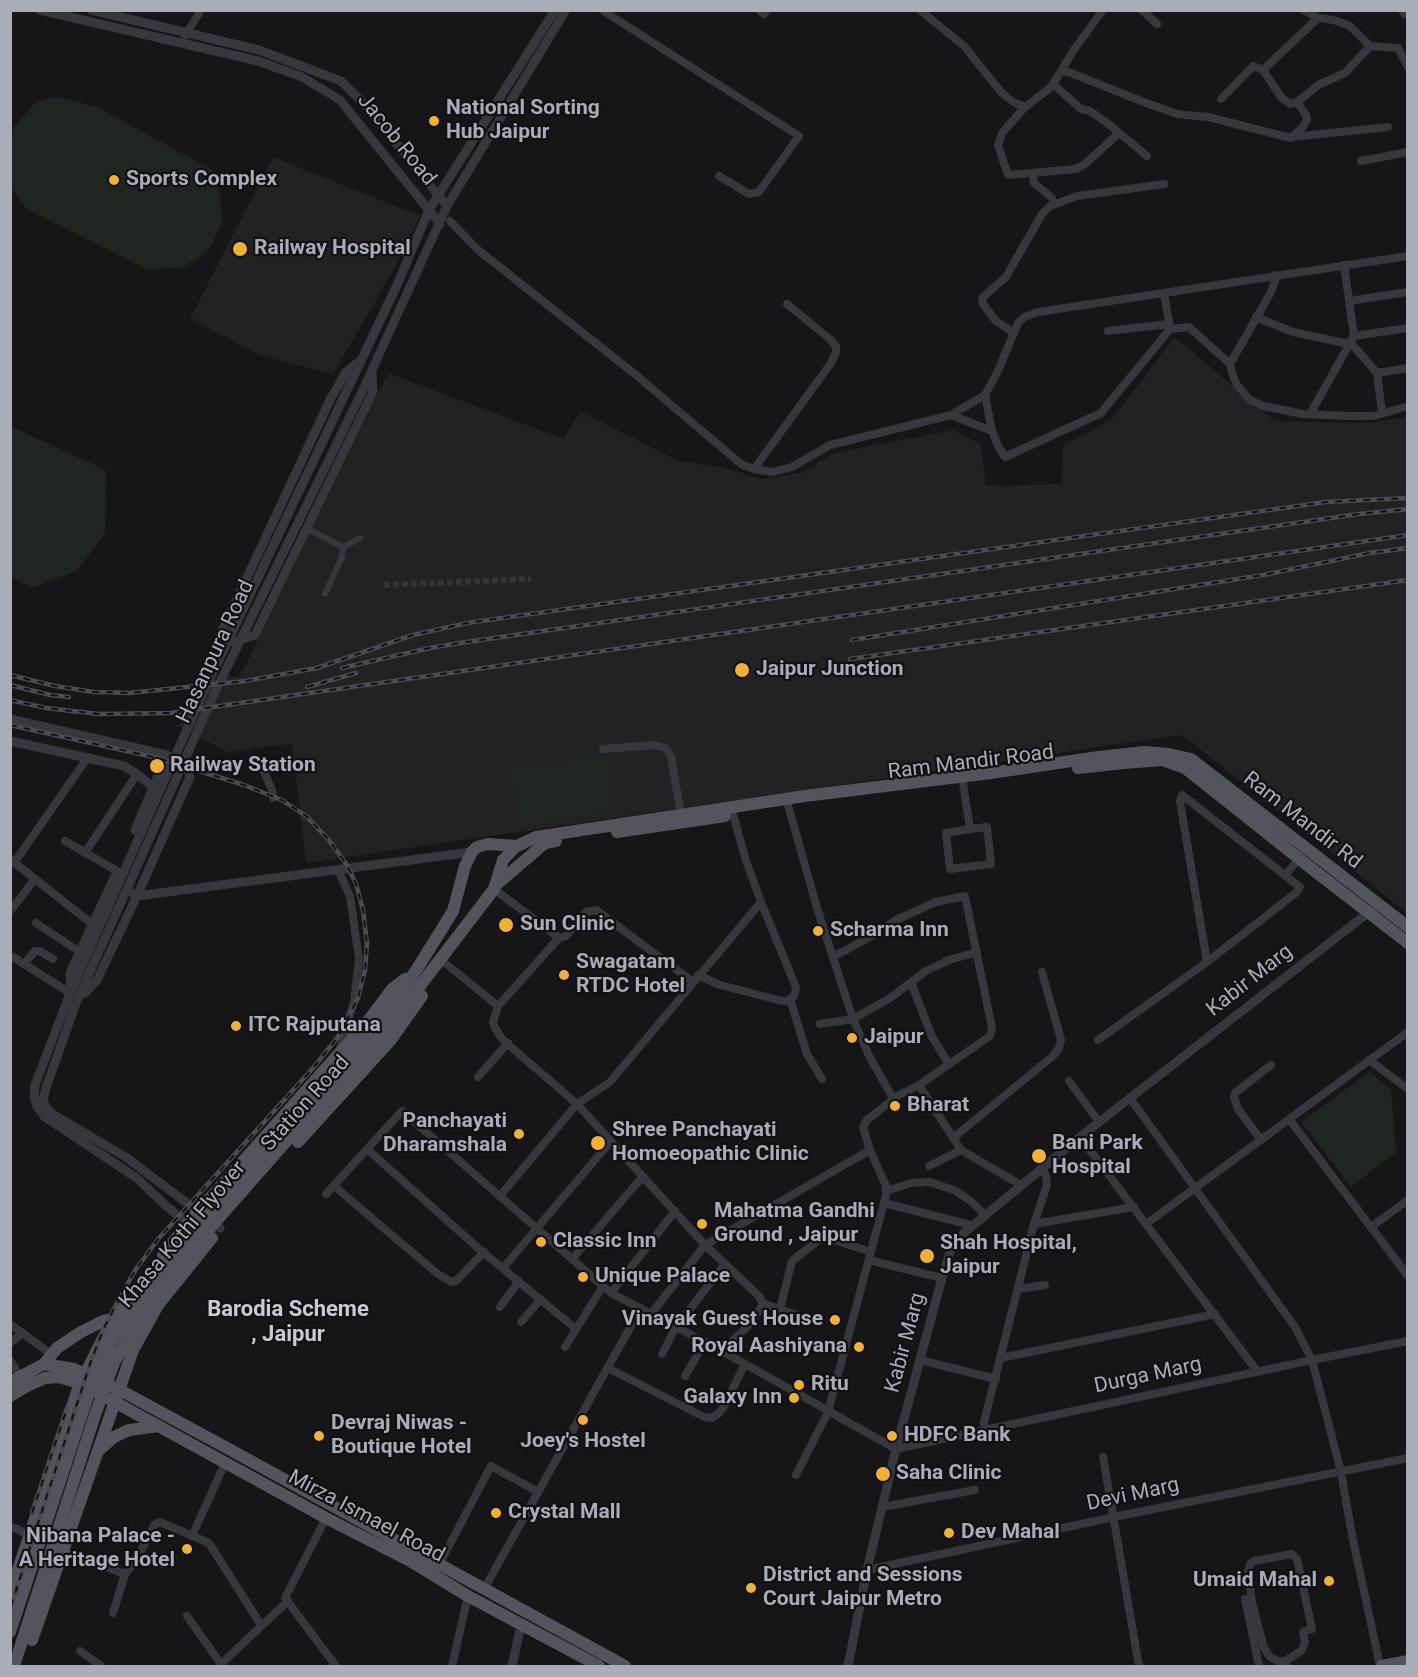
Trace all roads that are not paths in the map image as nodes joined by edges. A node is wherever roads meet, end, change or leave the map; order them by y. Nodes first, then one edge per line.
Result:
1 (40, 10) edge
2 (91, 10) edge
3 (201, 10) edge
4 (555, 10) edge
5 (566, 10) edge
6 (602, 10) edge
7 (759, 10) edge
8 (767, 10) edge
9 (920, 10) edge
10 (1103, 10) edge
11 (1142, 10) edge
12 (1402, 10) edge
13 (1307, 11) edge
14 (1407, 12) edge
15 (1318, 18) junction
16 (1157, 24) dead end
17 (186, 34) junction
18 (180, 45) junction
19 (1370, 46) junction
20 (1407, 67) edge
21 (1263, 70) junction
22 (1060, 73) junction
23 (1053, 84) junction
24 (1221, 99) dead end
25 (1297, 102) junction
26 (1025, 107) junction
27 (1388, 127) dead end
28 (1119, 132) junction
29 (1291, 138) junction
30 (1407, 152) edge
31 (1147, 156) dead end
32 (1361, 161) dead end
33 (1033, 174) junction
34 (719, 176) dead end
35 (1164, 183) dead end
36 (436, 196) junction
37 (1052, 198) dead end
38 (447, 207) junction
39 (429, 210) junction
40 (450, 221) junction
41 (440, 224) junction
42 (1407, 256) edge
43 (1344, 265) junction
44 (1277, 275) junction
45 (1407, 292) edge
46 (1164, 293) junction
47 (1349, 302) junction
48 (787, 304) dead end
49 (1256, 317) junction
50 (1170, 327) junction
51 (1407, 328) edge
52 (1108, 331) dead end
53 (1014, 333) junction
54 (1351, 340) junction
55 (361, 359) junction
56 (1230, 364) junction
57 (1407, 368) edge
58 (372, 372) junction
59 (1377, 373) junction
60 (985, 395) junction
61 (1407, 406) edge
62 (1382, 413) junction
63 (1310, 414) junction
64 (951, 415) junction
65 (992, 431) junction
66 (754, 469) junction
67 (306, 528) junction
68 (360, 538) dead end
69 (343, 547) junction
70 (325, 594) dead end
71 (10, 719) edge
72 (10, 741) edge
73 (603, 749) dead end
74 (1170, 754) joint
75 (167, 755) junction
76 (88, 757) junction
77 (261, 765) dead end
78 (137, 774) junction
79 (963, 783) junction
80 (154, 788) junction
81 (273, 798) dead end
82 (788, 805) junction
83 (681, 814) junction
84 (733, 814) junction
85 (970, 829) junction
86 (65, 841) dead end
87 (516, 846) junction
88 (472, 852) junction
89 (85, 853) junction
90 (1303, 854) junction
91 (12, 861) edge
92 (338, 870) junction
93 (1286, 874) junction
94 (115, 876) junction
95 (35, 879) junction
96 (495, 887) junction
97 (139, 891) junction
98 (761, 902) junction
99 (1378, 904) junction
100 (10, 911) edge
101 (1368, 912) junction
102 (36, 923) dead end
103 (92, 924) junction
104 (1407, 927) edge
105 (559, 938) junction
106 (1407, 943) edge
107 (80, 952) junction
108 (977, 952) junction
109 (14, 957) dead end
110 (832, 957) junction
111 (53, 959) dead end
112 (440, 959) junction
113 (1207, 962) junction
114 (24, 964) junction
115 (422, 972) junction
116 (1042, 972) dead end
117 (696, 979) junction
118 (911, 982) junction
119 (411, 988) junction
120 (71, 997) junction
121 (790, 999) junction
122 (498, 1006) junction
123 (853, 1019) junction
124 (820, 1024) dead end
125 (1407, 1032) edge
126 (1098, 1040) dead end
127 (508, 1043) junction
128 (340, 1052) junction
129 (1369, 1060) junction
130 (949, 1064) junction
131 (1272, 1065) dead end
132 (478, 1077) dead end
133 (822, 1079) dead end
134 (1069, 1081) dead end
135 (919, 1085) junction
136 (1407, 1089) edge
137 (896, 1097) junction
138 (1130, 1098) junction
139 (577, 1104) junction
140 (1289, 1119) junction
141 (1099, 1122) junction
142 (1080, 1137) junction
143 (952, 1138) junction
144 (1261, 1140) junction
145 (610, 1141) junction
146 (367, 1149) junction
147 (870, 1150) junction
148 (961, 1150) junction
149 (929, 1166) dead end
150 (1042, 1168) junction
151 (643, 1176) junction
152 (1021, 1185) junction
153 (334, 1186) junction
154 (1195, 1188) junction
155 (886, 1191) junction
156 (326, 1194) dead end
157 (500, 1196) junction
158 (1407, 1200) edge
159 (884, 1203) junction
160 (1134, 1207) junction
161 (198, 1211) junction
162 (675, 1211) junction
163 (984, 1214) junction
164 (188, 1223) junction
165 (1035, 1224) junction
166 (1146, 1224) junction
167 (971, 1225) junction
168 (1371, 1227) junction
169 (220, 1228) junction
170 (537, 1228) junction
171 (210, 1240) junction
172 (705, 1245) junction
173 (484, 1252) junction
174 (870, 1256) junction
175 (572, 1258) junction
176 (725, 1264) junction
177 (503, 1268) junction
178 (1407, 1276) edge
179 (942, 1278) junction
180 (519, 1281) junction
181 (1045, 1285) dead end
182 (603, 1286) junction
183 (1018, 1289) junction
184 (611, 1293) junction
185 (541, 1299) junction
186 (762, 1303) junction
187 (500, 1307) dead end
188 (641, 1308) junction
189 (780, 1309) junction
190 (651, 1314) junction
191 (1215, 1314) junction
192 (797, 1315) dead end
193 (113, 1319) junction
194 (521, 1322) dead end
195 (10, 1324) edge
196 (676, 1327) junction
197 (576, 1329) junction
198 (23, 1333) junction
199 (1407, 1341) edge
200 (705, 1342) junction
201 (10, 1343) edge
202 (565, 1347) dead end
203 (722, 1351) junction
204 (662, 1354) dead end
205 (1001, 1358) junction
206 (48, 1359) junction
207 (1312, 1359) junction
208 (10, 1360) edge
209 (920, 1360) junction
210 (745, 1364) junction
211 (608, 1368) junction
212 (1257, 1371) junction
213 (685, 1376) dead end
214 (82, 1378) junction
215 (15, 1379) edge
216 (996, 1379) junction
217 (116, 1395) junction
218 (10, 1396) edge
219 (828, 1412) junction
220 (159, 1426) junction
221 (985, 1430) junction
222 (896, 1449) junction
223 (96, 1452) junction
224 (1103, 1457) dead end
225 (1407, 1458) edge
226 (225, 1463) junction
227 (1341, 1472) junction
228 (796, 1474) dead end
229 (975, 1490) dead end
230 (538, 1492) junction
231 (882, 1507) junction
232 (1114, 1517) junction
233 (326, 1518) junction
234 (10, 1526) edge
235 (30, 1535) junction
236 (192, 1536) junction
237 (62, 1551) junction
238 (439, 1565) junction
239 (867, 1570) junction
240 (125, 1574) junction
241 (484, 1589) junction
242 (11, 1592) edge
243 (468, 1596) junction
244 (1245, 1599) dead end
245 (288, 1601) junction
246 (45, 1602) junction
247 (113, 1612) dead end
248 (187, 1616) dead end
249 (521, 1624) junction
250 (261, 1625) junction
251 (10, 1632) edge
252 (80, 1651) dead end
253 (1407, 1661) edge
254 (1286, 1664) edge
255 (14, 1666) edge
256 (23, 1666) edge
257 (101, 1666) edge
258 (333, 1666) edge
259 (453, 1666) edge
260 (512, 1666) edge
261 (599, 1666) edge
262 (625, 1666) edge
263 (848, 1666) edge
264 (1139, 1666) edge
265 (1259, 1666) edge
266 (1381, 1666) edge

1 - 18 street, Jacob Road
2 - 17 street, Jacob Road
3 - 17 street
4 - 36 street
5 - 38 street, Hasanpura Road
6 - 34 street
7 - 8 street
9 - 26 street
10 - 22 street
11 - 16 street
12 - 14 street
13 - 15 street
15 - 19 street
15 - 21 street
17 - 18 street
17 - 36 street, Jacob Road
18 - 39 street, Jacob Road
19 - 20 street
19 - 25 street
21 - 24 street
21 - 25 street
22 - 23 street
22 - 29 street
23 - 26 street
23 - 28 street
25 - 29 street
26 - 33 street
27 - 29 street
28 - 31 street
28 - 33 street
30 - 32 street
33 - 37 street
35 - 53 street
36 - 38 street, Jacob Road
36 - 39 street
38 - 40 street
38 - 41 street, Hasanpura Road
39 - 41 street, Jacob Road
39 - 55 street
40 - 41 street
40 - 66 street
41 - 58 street, Hasanpura Road
42 - 43 street
43 - 44 street
43 - 47 street
44 - 46 street
44 - 49 street
45 - 47 street
46 - 50 street
46 - 53 street
47 - 54 street
48 - 66 street
49 - 54 street
49 - 56 street
50 - 52 street
50 - 56 street
50 - 65 street
51 - 54 street
53 - 60 street
54 - 59 street
54 - 63 street
55 - 67 street
55 - 120 street
56 - 63 street
57 - 59 street
58 - 67 street
58 - 120 street, Hasanpura Road
59 - 62 street
60 - 64 street
60 - 65 street
61 - 62 street
62 - 63 street
64 - 65 street
64 - 66 street
67 - 69 street
68 - 69 street
69 - 70 street
71 - 75 street
72 - 76 street
73 - 83 street
74 - 83 main road, Ram Mandir Road
74 - 90 main road, Ram Mandir Rd
75 - 80 street
75 - 97 street
76 - 78 street
76 - 91 street
77 - 81 street
78 - 80 street
78 - 89 street
79 - 82 main road, Ram Mandir Road
79 - 85 street
79 - 90 main road, Ram Mandir Road
80 - 94 street
82 - 84 main road, Ram Mandir Road
82 - 110 street
83 - 87 main road, Ram Mandir Road
84 - 96 main road, Ram Mandir Road
84 - 98 street
85 - 85 street
86 - 89 street
87 - 88 main road
87 - 96 main road, Station Road
88 - 92 street
88 - 115 main road, Station Road
89 - 94 street
90 - 93 street
90 - 99 main road, Ram Mandir Rd
90 - 101 main road, Ram Mandir Road
91 - 95 street
92 - 97 street
92 - 128 street
93 - 113 street
93 - 113 street
94 - 97 street
94 - 103 street
95 - 100 street
95 - 103 street
96 - 105 street
96 - 112 main road, Station Road
97 - 120 street
98 - 117 street
98 - 121 street
99 - 101 street, Kabir Marg
99 - 104 main road, Ram Mandir Rd
101 - 106 main road, Ram Mandir Road
101 - 138 street, Kabir Marg
102 - 107 street
103 - 107 street
105 - 117 street
105 - 122 street
107 - 120 street
108 - 110 street
108 - 118 street
108 - 130 street
109 - 114 street
110 - 123 street
111 - 114 street
112 - 115 main road, Station Road
112 - 122 street
113 - 126 street
114 - 120 street
115 - 119 main road, Khasa Kothi Flyover
115 - 128 main road
115 - 169 main road, Station Road
116 - 143 street
117 - 121 street
117 - 139 street
118 - 123 street
118 - 130 street
119 - 251 main road, Khasa Kothi Flyover
119 - 255 main road, Khasa Kothi Flyover
120 - 161 street, Hasanpura Road
120 - 164 street
121 - 133 street
122 - 127 street
123 - 124 street
123 - 137 street
125 - 129 street
127 - 132 street
127 - 139 street
128 - 161 main road
129 - 136 street
129 - 140 street
130 - 135 street
131 - 144 street
134 - 141 street
135 - 137 street
135 - 143 street
137 - 147 street
138 - 141 street, Kabir Marg
138 - 154 street
139 - 145 street
139 - 157 street
140 - 144 street
140 - 168 street
141 - 142 street, Kabir Marg
142 - 150 street, Kabir Marg
142 - 160 street
143 - 148 street
144 - 154 street
145 - 151 street
145 - 170 street
146 - 153 street
146 - 157 street
146 - 173 street
147 - 155 street
147 - 172 street
148 - 149 street
148 - 152 street
150 - 152 street, Kabir Marg
150 - 165 street
151 - 162 street
151 - 175 street
152 - 163 street, Kabir Marg
153 - 156 street
153 - 173 street
154 - 166 street
154 - 207 street
155 - 159 street
155 - 163 street
157 - 170 street
158 - 168 street
159 - 167 street
159 - 174 street
160 - 165 street
160 - 166 street
161 - 164 main road
161 - 169 street, Hasanpura Road
162 - 172 street
162 - 184 street
163 - 167 street, Kabir Marg
164 - 171 street
164 - 193 main road
165 - 183 street
166 - 191 street
167 - 179 street, Kabir Marg
168 - 178 street
169 - 171 main road, Station Road
170 - 175 street
170 - 177 street
171 - 217 main road, Station Road
172 - 176 street
172 - 190 street
173 - 177 street
174 - 179 street
174 - 189 street
174 - 219 street
175 - 182 street
176 - 186 street
176 - 196 street
177 - 180 street
179 - 209 street, Kabir Marg
180 - 185 street
180 - 187 street
181 - 183 street
182 - 184 street
182 - 197 street
183 - 205 street
184 - 188 street
185 - 194 street
185 - 197 street
186 - 189 street
186 - 203 street
188 - 190 street
188 - 211 street
189 - 192 street
190 - 196 street
191 - 205 street
191 - 212 street
193 - 206 main road
193 - 214 main road
195 - 198 street
196 - 200 street
196 - 204 street
197 - 202 street
198 - 201 street
198 - 206 street
199 - 207 street, Durga Marg
200 - 203 street
200 - 213 street
203 - 210 street
205 - 216 street
206 - 214 main road
206 - 215 main road
207 - 212 street, Durga Marg
207 - 227 street
208 - 215 street
209 - 216 street
209 - 222 street, Kabir Marg
210 - 211 street
210 - 219 street
211 - 230 street
212 - 221 street, Durga Marg
214 - 217 main road
214 - 218 main road
214 - 235 main road
216 - 221 street
217 - 220 main road, Mirza Ismael Road
217 - 223 main road, Station Road
217 - 238 main road
219 - 222 street
219 - 228 street
220 - 223 main road
220 - 226 main road, Mirza Ismael Road
221 - 222 street, Durga Marg
222 - 231 street, Kabir Marg
223 - 237 main road, Station Road
224 - 232 street
225 - 227 street, Devi Marg
226 - 233 main road, Mirza Ismael Road
226 - 236 street
227 - 232 street, Devi Marg
227 - 266 street
229 - 231 street
230 - 238 street
230 - 241 street
231 - 239 street, Kabir Marg
232 - 239 street, Devi Marg
232 - 264 street
233 - 243 main road, Mirza Ismael Road
233 - 245 street
234 - 235 street
235 - 242 main road
236 - 240 street
236 - 250 street
237 - 240 street
237 - 246 main road, Station Road
238 - 241 main road
239 - 263 street, Kabir Marg
240 - 247 street
241 - 262 main road
242 - 246 street
243 - 249 main road, Mirza Ismael Road
243 - 259 street
244 - 265 street
245 - 250 street
245 - 258 street
246 - 256 main road, Station Road
248 - 250 street
249 - 260 street
249 - 261 main road, Mirza Ismael Road
252 - 257 street
253 - 266 main road
254 - 254 street

